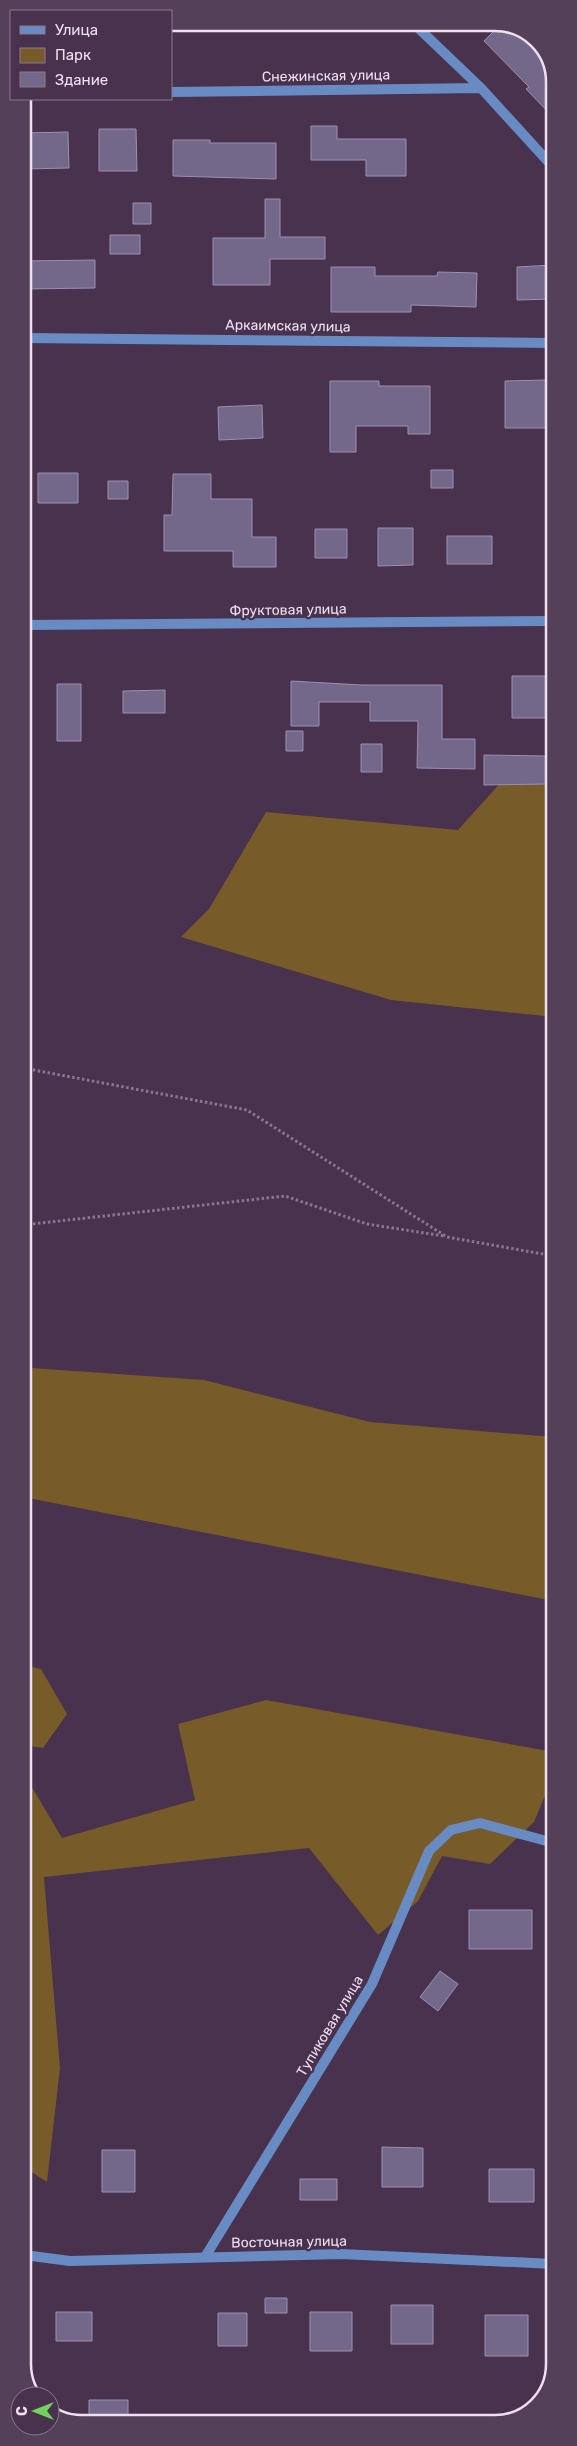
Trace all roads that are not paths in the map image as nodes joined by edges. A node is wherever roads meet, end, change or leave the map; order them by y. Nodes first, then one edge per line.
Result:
1 (421, 31) edge
2 (481, 88) junction
3 (172, 92) edge
4 (546, 158) edge
5 (31, 338) edge
6 (546, 343) edge
7 (546, 621) edge
8 (31, 625) edge
9 (546, 1841) edge
10 (31, 2256) edge
11 (205, 2257) junction
12 (546, 2264) edge

1 - 2 street
2 - 3 street, Снежинская улица
2 - 4 street
5 - 6 street, Аркаимская улица
7 - 8 street, Фруктовая улица
9 - 11 street, Тупиковая улица
10 - 11 street, Восточная улица
11 - 12 street, Восточная улица

